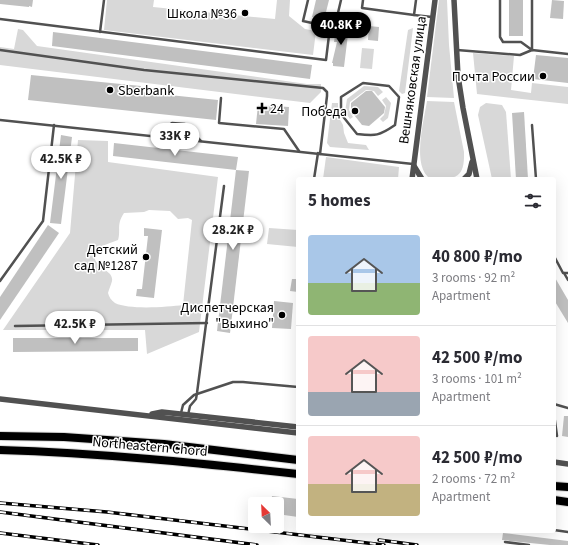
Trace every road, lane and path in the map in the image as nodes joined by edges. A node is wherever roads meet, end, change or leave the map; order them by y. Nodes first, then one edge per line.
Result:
1 (104, 0) edge
2 (308, 0) edge
3 (341, 0) edge
4 (364, 0) edge
5 (416, 0) edge
6 (435, 0) edge
7 (454, 0) edge
8 (500, 0) edge
9 (532, 0) edge
10 (414, 15) junction
11 (433, 17) junction
12 (0, 19) edge
13 (330, 26) junction
14 (100, 32) junction
15 (0, 50) edge
16 (456, 50) junction
17 (532, 50) junction
18 (568, 54) edge
19 (221, 98) dead end
20 (0, 120) edge
21 (54, 125) junction
22 (532, 125) dead end
23 (382, 134) joint
24 (152, 136) junction
25 (201, 141) junction
26 (299, 152) junction
27 (319, 154) junction
28 (472, 155) junction
29 (413, 164) junction
30 (314, 177) edge
31 (412, 177) edge
32 (421, 177) edge
33 (466, 177) edge
34 (477, 177) edge
35 (536, 177) edge
36 (224, 186) dead end
37 (556, 260) edge
38 (563, 273) junction
39 (568, 273) edge
40 (568, 280) edge
41 (0, 281) edge
42 (207, 323) junction
43 (15, 326) dead end
44 (296, 387) edge
45 (197, 393) junction
46 (0, 399) edge
47 (556, 405) edge
48 (568, 408) edge
49 (188, 415) junction
50 (180, 417) junction
51 (296, 427) edge
52 (556, 429) edge
53 (296, 433) edge
54 (0, 436) edge
55 (557, 436) dead end
56 (0, 450) edge
57 (296, 460) edge
58 (556, 461) edge
59 (568, 464) edge
60 (296, 474) edge
61 (556, 486) edge
62 (568, 487) edge
63 (556, 500) edge
64 (568, 502) edge
65 (556, 530) edge
66 (568, 532) edge
67 (505, 542) dead end
68 (529, 545) edge

1 - 14 lane
2 - 13 lane
3 - 13 lane
4 - 10 lane
5 - 10 lane
6 - 11 street, Вешняковская улица
7 - 16 street
8 - 17 lane
9 - 17 lane
10 - 11 lane
11 - 29 street, Вешняковская улица
12 - 14 lane
13 - 14 lane
15 - 27 lane
16 - 17 lane
16 - 28 street
17 - 18 lane
19 - 26 lane
20 - 21 lane
21 - 24 lane
21 - 41 lane
22 - 35 lane
23 - 23 lane
24 - 25 lane
24 - 25 lane
25 - 26 lane
26 - 27 lane
27 - 29 lane
27 - 30 lane
28 - 33 street
28 - 34 street
29 - 31 street, Вешняковская улица
29 - 32 street, Вешняковская улица
36 - 42 lane
37 - 38 lane
38 - 39 lane
38 - 40 lane
42 - 43 lane
42 - 45 lane
44 - 45 lane
45 - 49 lane
45 - 50 lane
46 - 50 street
47 - 48 lane
49 - 50 street
49 - 51 street
50 - 53 street
52 - 55 lane
54 - 57 main road, Northeastern Chord
56 - 60 main road, Northeastern Chord
58 - 59 street
61 - 62 main road
63 - 64 main road
65 - 66 lane
67 - 68 lane

